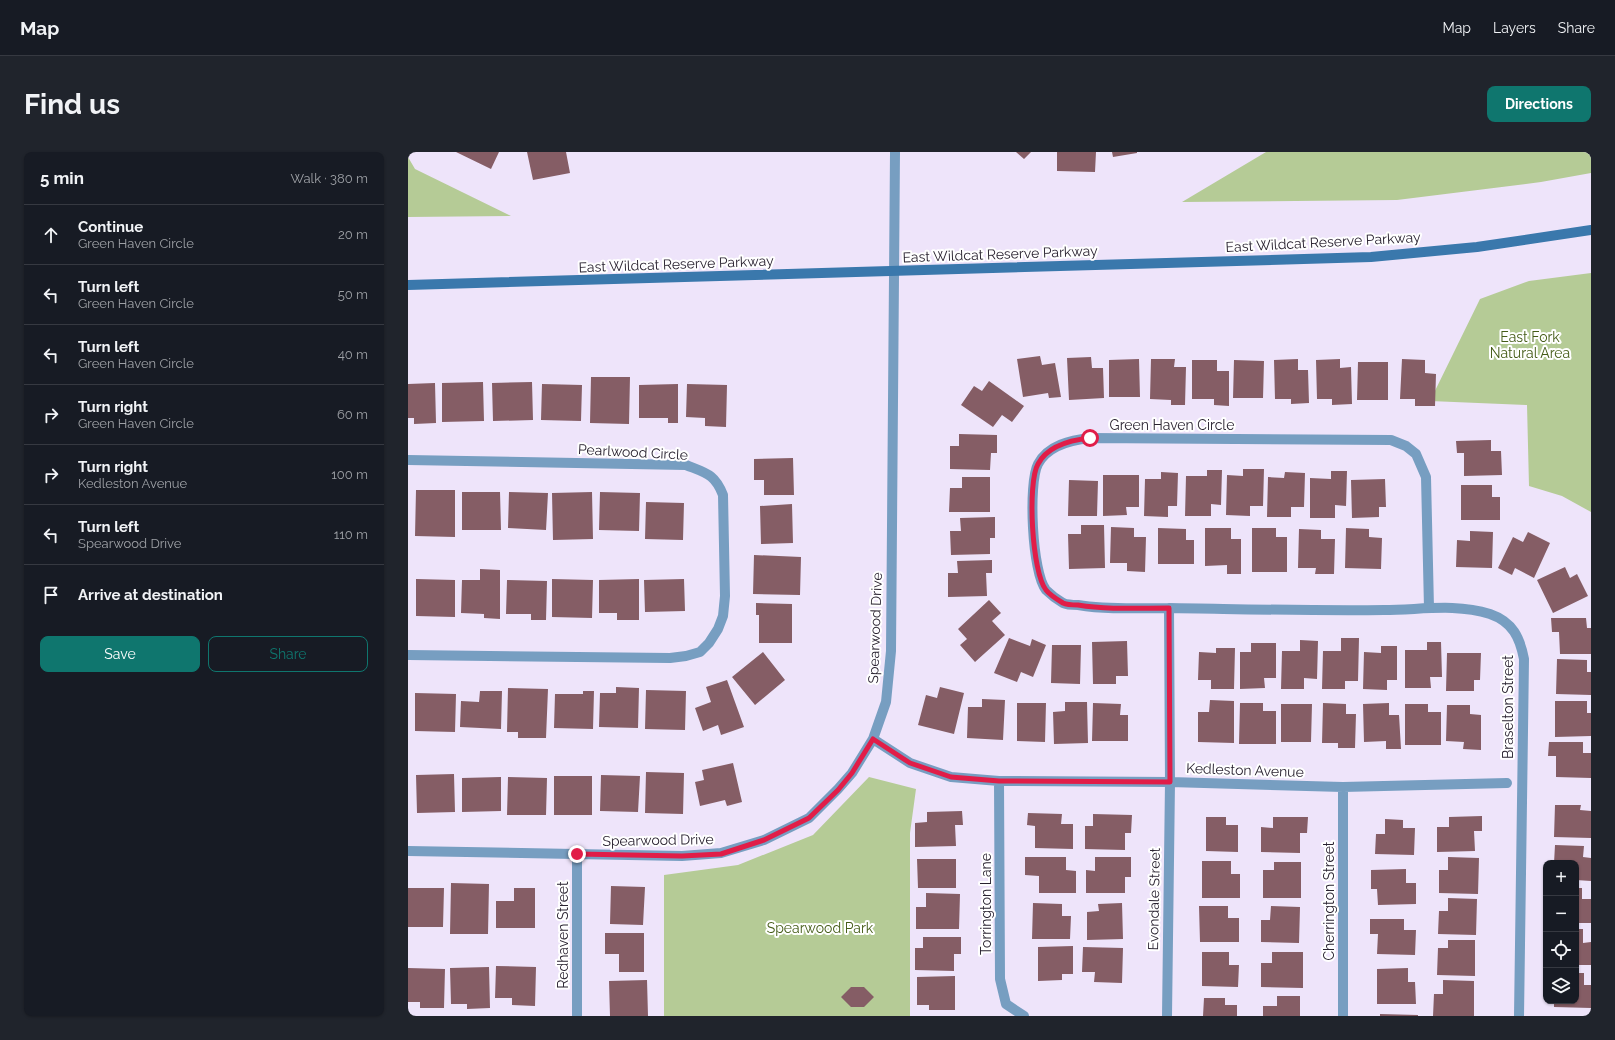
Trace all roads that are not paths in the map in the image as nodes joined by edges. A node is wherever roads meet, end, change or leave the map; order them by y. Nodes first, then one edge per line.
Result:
1 (895, 152) edge
2 (1591, 230) edge
3 (894, 271) junction
4 (408, 285) edge
5 (408, 460) edge
6 (1169, 608) junction
7 (1429, 608) junction
8 (408, 655) edge
9 (873, 739) junction
10 (999, 781) junction
11 (1170, 782) junction
12 (1507, 783) dead end
13 (1343, 787) junction
14 (408, 851) edge
15 (577, 854) junction
16 (577, 1016) edge
17 (1024, 1016) edge
18 (1166, 1016) edge
19 (1343, 1016) edge
20 (1519, 1016) edge

1 - 3 street, Spearwood Drive
2 - 3 main road, East Wildcat Reserve Parkway
3 - 4 main road, East Wildcat Reserve Parkway
3 - 9 street, Spearwood Drive
5 - 8 street, Pearlwood Circle
6 - 7 street, Braselton Street
6 - 7 street, Green Haven Circle
6 - 11 street
7 - 20 street, Braselton Street
9 - 10 street, Kedleston Avenue
9 - 15 street, Spearwood Drive
10 - 11 street, Kedleston Avenue
10 - 17 street, Torrington Lane
11 - 13 street, Kedleston Avenue
11 - 18 street, Evondale Street
12 - 13 street, Kedleston Avenue
13 - 19 street, Cherrington Street
14 - 15 street, Spearwood Drive
15 - 16 street, Redhaven Street

